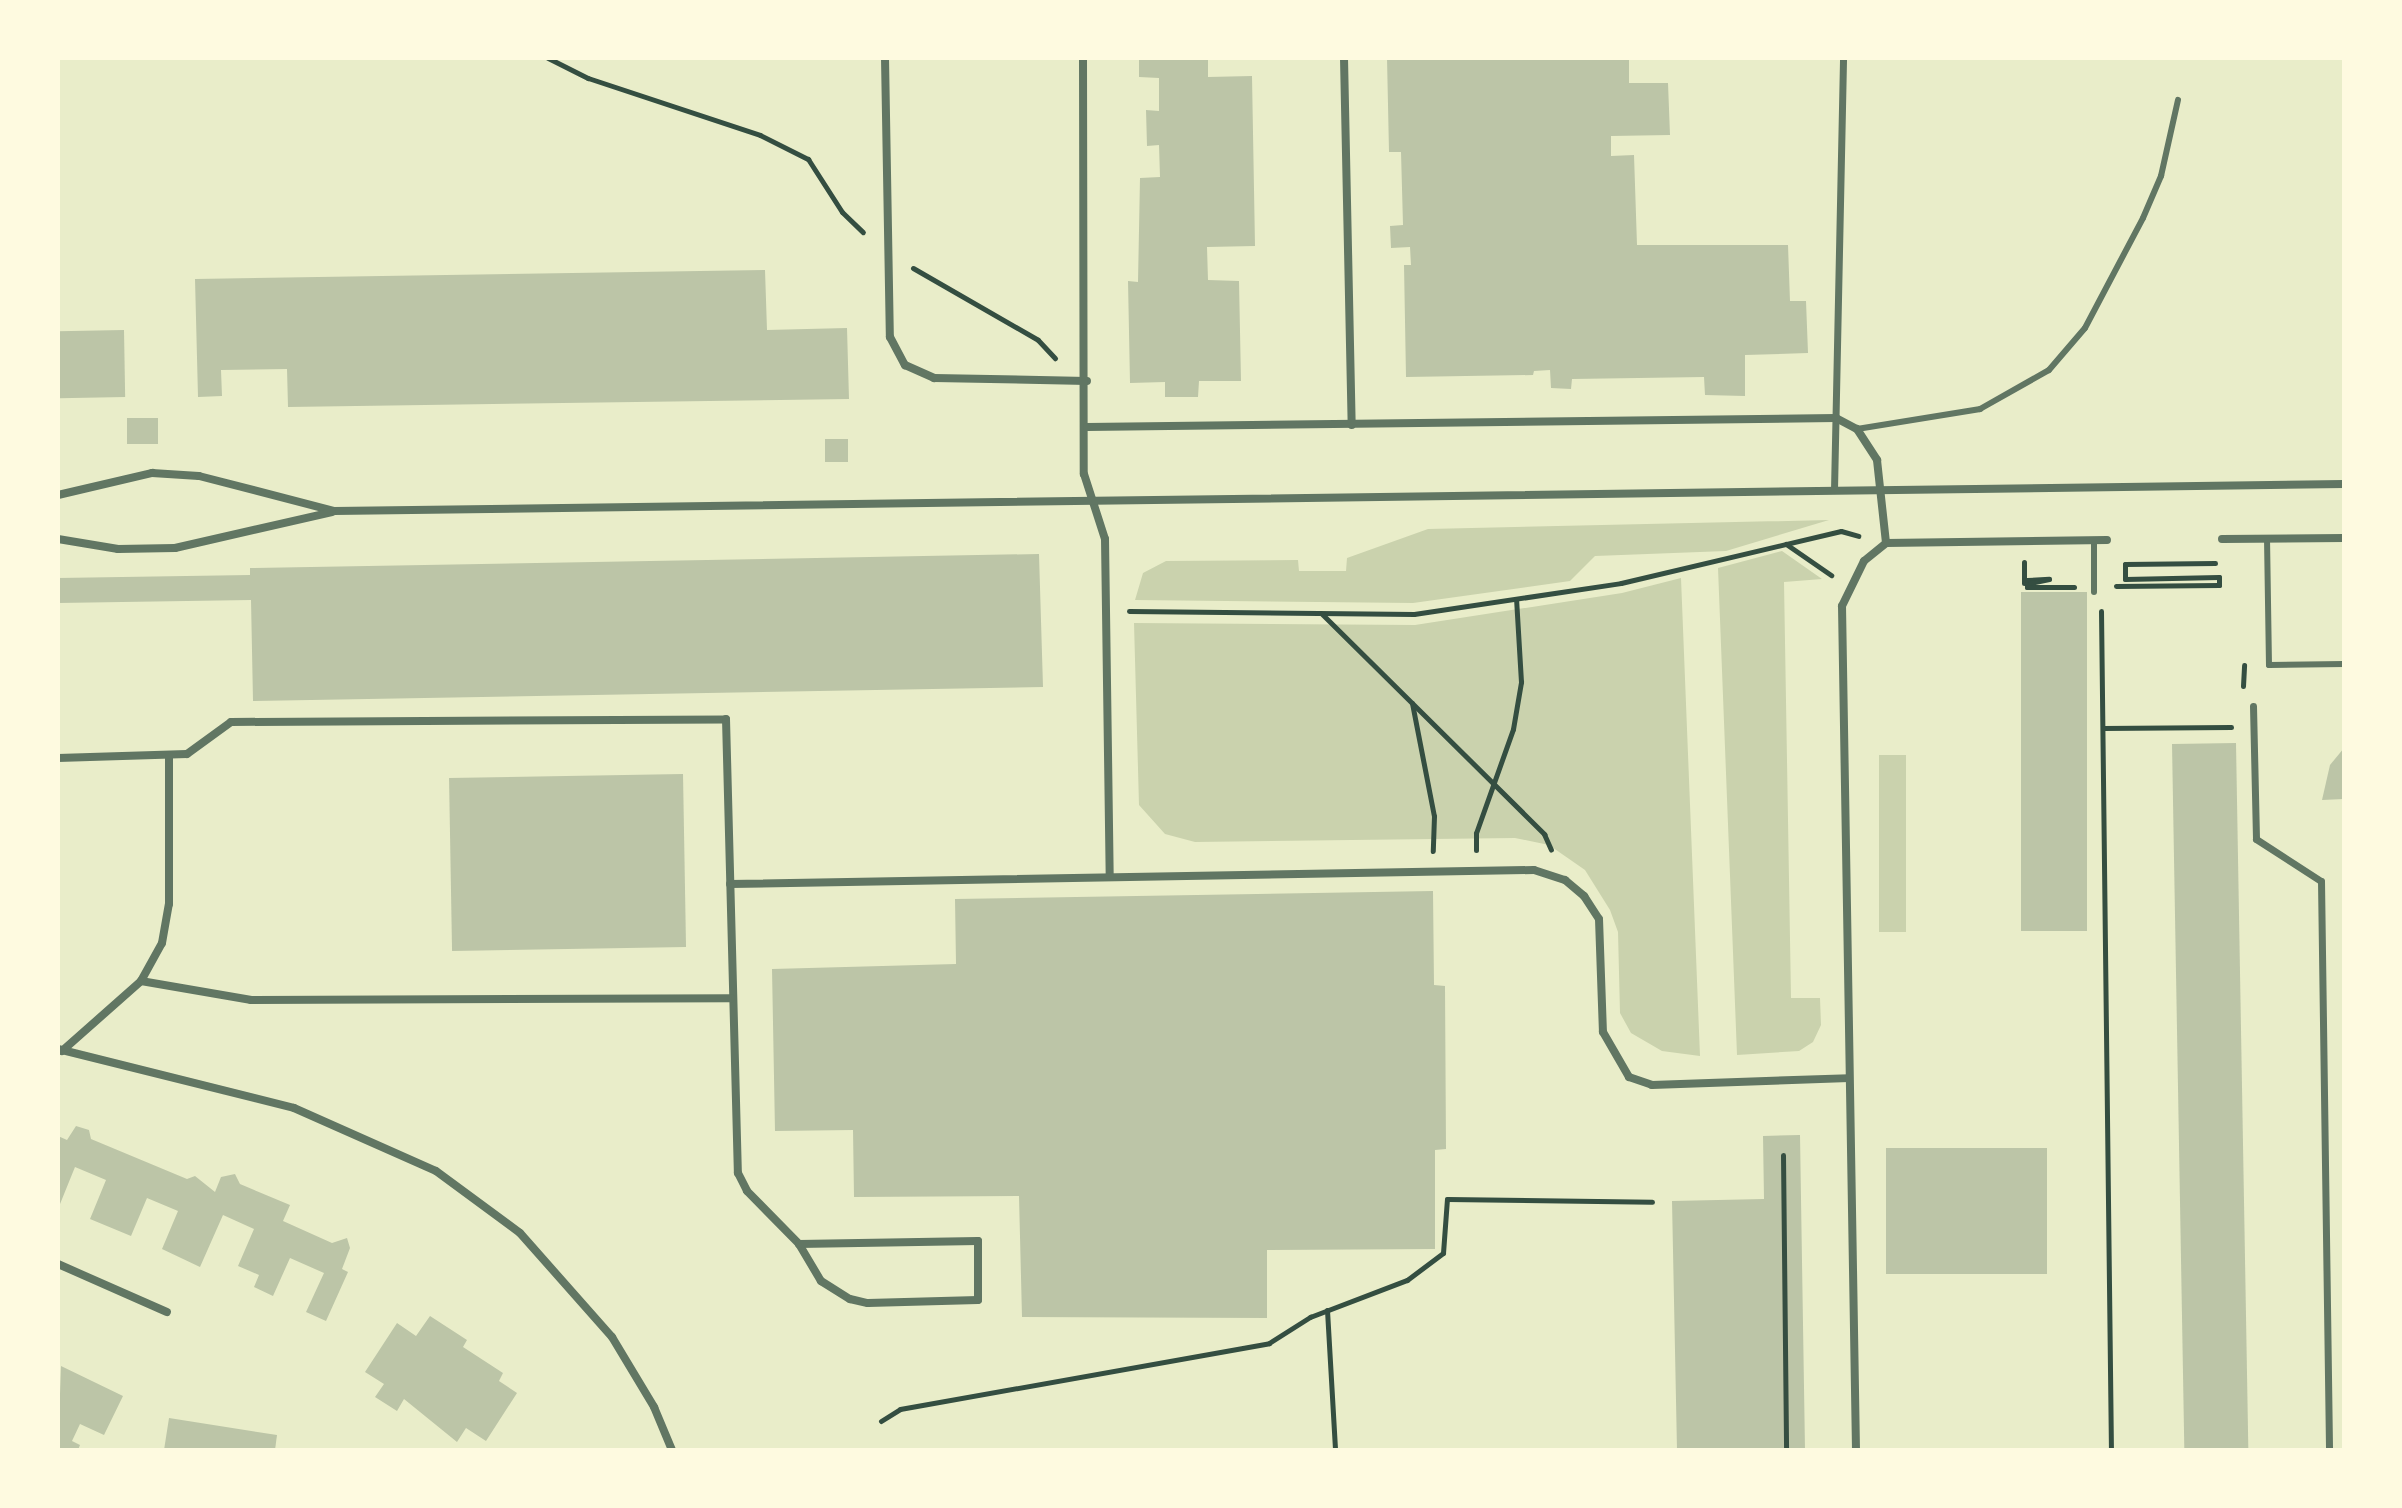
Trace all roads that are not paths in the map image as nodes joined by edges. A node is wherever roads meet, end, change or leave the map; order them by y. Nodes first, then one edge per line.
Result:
1 (885, 58) edge
2 (1083, 58) edge
3 (1344, 58) edge
4 (1843, 58) edge
5 (2178, 100) dead end
6 (1087, 381) junction
7 (1836, 418) junction
8 (1352, 425) junction
9 (1087, 427) junction
10 (1857, 429) junction
11 (2344, 484) edge
12 (1834, 490) junction
13 (58, 495) edge
14 (1093, 501) junction
15 (334, 511) junction
16 (2267, 538) junction
17 (2344, 538) edge
18 (58, 539) edge
19 (2222, 539) dead end
20 (2094, 540) junction
21 (2107, 540) dead end
22 (1886, 543) junction
23 (2091, 589) road end
24 (2344, 664) edge
25 (2253, 706) dead end
26 (169, 755) junction
27 (58, 758) edge
28 (1110, 877) junction
29 (730, 884) junction
30 (141, 981) junction
31 (731, 998) junction
32 (60, 1050) edge
33 (1849, 1078) junction
34 (799, 1244) junction
35 (58, 1264) edge
36 (167, 1312) dead end
37 (672, 1450) edge
38 (1856, 1450) edge
39 (2329, 1450) edge

1 - 6 street
2 - 6 street
3 - 8 street
4 - 7 street
5 - 10 lane
6 - 9 street
7 - 8 street
7 - 10 street
7 - 12 street
8 - 9 street
9 - 14 street
10 - 22 street
11 - 12 street
12 - 14 street
13 - 15 street
14 - 15 street
14 - 28 street
15 - 18 street
16 - 17 street
16 - 19 street
16 - 24 lane
20 - 21 street
20 - 22 street
20 - 23 lane
22 - 33 street
25 - 39 street
26 - 27 street
26 - 29 street
26 - 30 street
28 - 29 street
28 - 33 street
29 - 31 street
30 - 31 street
30 - 32 street
31 - 34 street
32 - 37 street
33 - 38 street
34 - 34 street
35 - 36 street

